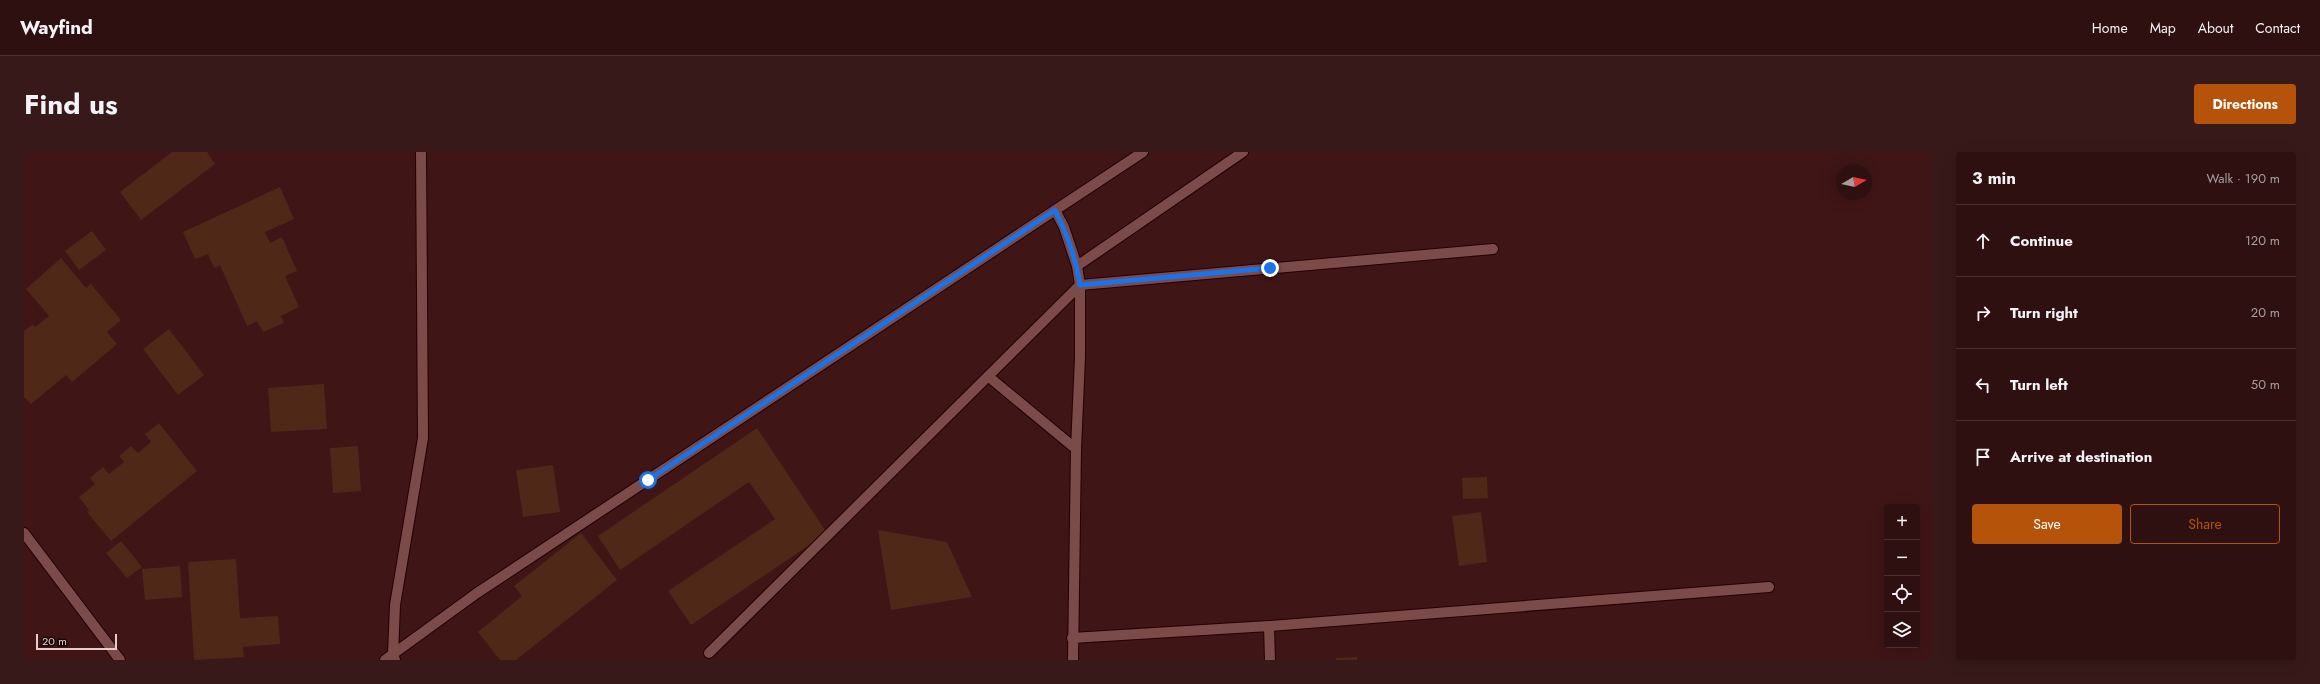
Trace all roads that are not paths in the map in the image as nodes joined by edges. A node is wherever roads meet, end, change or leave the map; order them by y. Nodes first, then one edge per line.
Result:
1 (421, 152) edge
2 (1143, 152) edge
3 (1243, 152) edge
4 (1055, 210) junction
5 (1493, 249) dead end
6 (1077, 266) junction
7 (1080, 285) junction
8 (989, 377) junction
9 (1076, 449) junction
10 (24, 533) edge
11 (1769, 587) dead end
12 (1269, 626) junction
13 (1072, 638) junction
14 (709, 653) dead end
15 (391, 658) edge
16 (120, 660) edge
17 (1073, 660) edge
18 (1270, 660) edge

1 - 15 street
2 - 4 street
3 - 6 street
4 - 6 street
4 - 15 street
5 - 7 street
6 - 7 street
7 - 8 street
7 - 9 street
8 - 9 street
8 - 14 street
9 - 13 street
10 - 16 street
11 - 12 street
12 - 13 street
12 - 18 street
13 - 17 street

